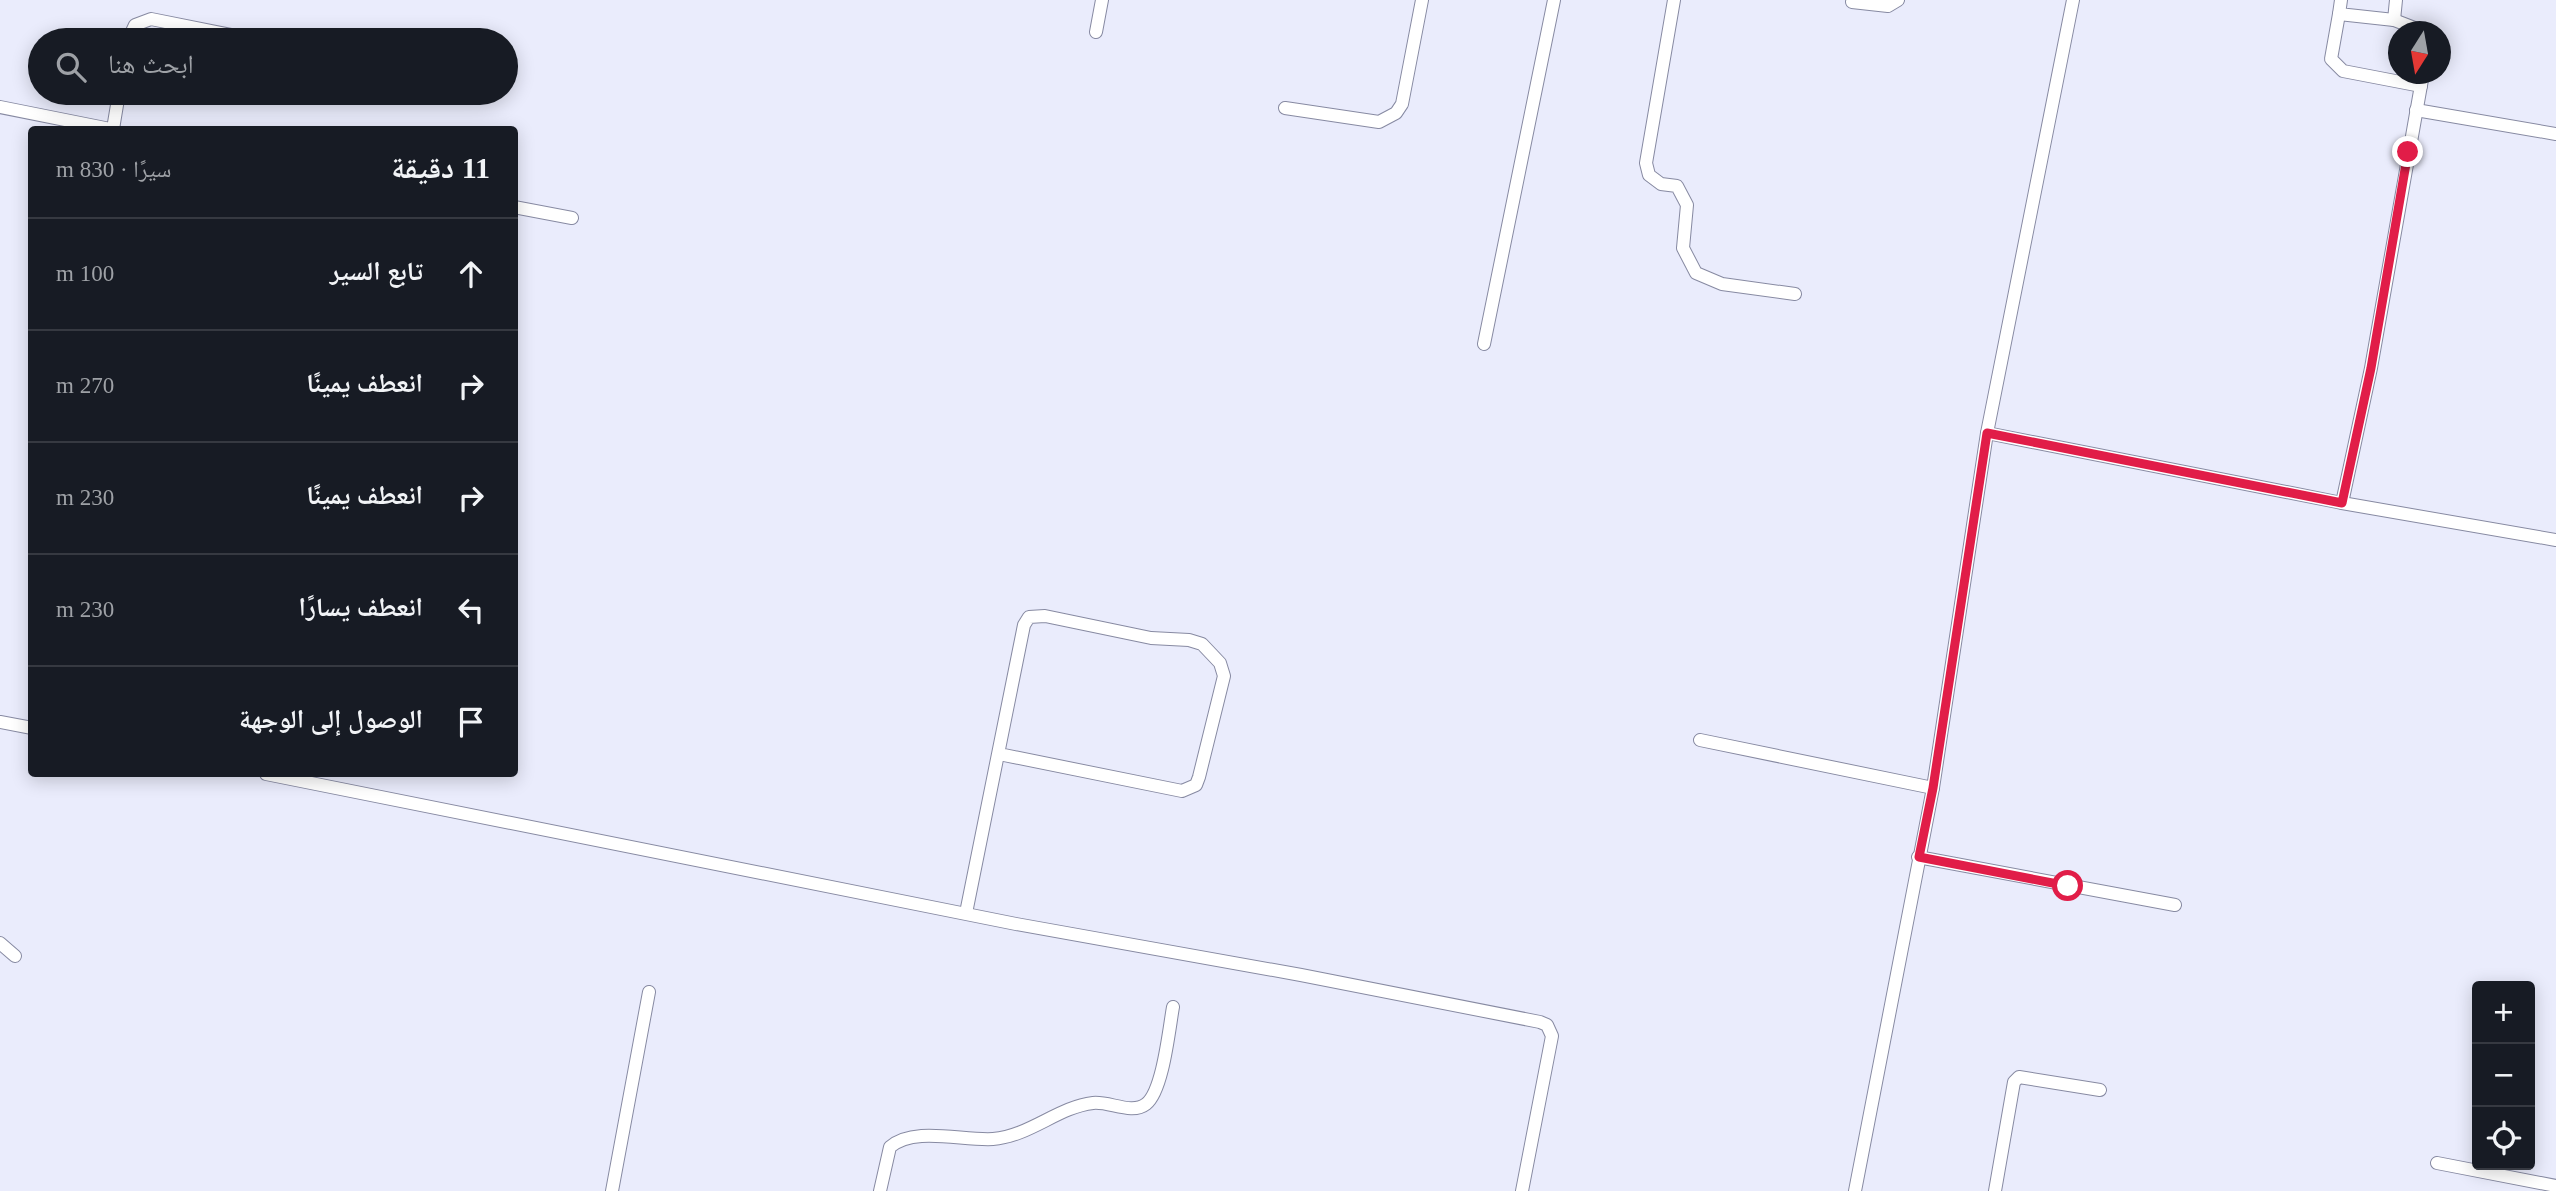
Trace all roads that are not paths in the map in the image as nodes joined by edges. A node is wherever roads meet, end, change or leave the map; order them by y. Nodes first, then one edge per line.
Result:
1 (1102, 0) edge
2 (1422, 0) edge
3 (1554, 0) edge
4 (1674, 0) edge
5 (1898, 0) edge
6 (2073, 0) edge
7 (2342, 0) edge
8 (2396, 0) edge
9 (1852, 2) dead end
10 (2339, 14) junction
11 (2394, 20) joint
12 (134, 28) edge
13 (196, 28) edge
14 (1096, 32) dead end
15 (2388, 76) edge
16 (2421, 84) edge
17 (117, 105) edge
18 (0, 107) edge
19 (1285, 108) dead end
20 (2416, 110) junction
21 (98, 126) edge
22 (114, 126) edge
23 (2556, 134) edge
24 (518, 208) edge
25 (572, 218) dead end
26 (1795, 294) dead end
27 (1484, 344) dead end
28 (1987, 433) junction
29 (2342, 503) junction
30 (2556, 540) edge
31 (0, 722) edge
32 (28, 727) edge
33 (1700, 740) dead end
34 (999, 754) junction
35 (281, 777) edge
36 (1933, 788) junction
37 (1919, 857) junction
38 (2175, 905) dead end
39 (966, 913) junction
40 (0, 943) edge
41 (15, 956) dead end
42 (649, 992) dead end
43 (1173, 1007) dead end
44 (2100, 1090) dead end
45 (2437, 1163) dead end
46 (2556, 1186) edge
47 (612, 1191) edge
48 (880, 1191) edge
49 (1522, 1191) edge
50 (1855, 1191) edge
51 (1995, 1191) edge

1 - 14 street
2 - 19 street
3 - 27 street
4 - 26 street
5 - 9 street
6 - 28 street
7 - 10 street
8 - 11 street
10 - 11 street
10 - 15 street
12 - 13 street
16 - 20 street
17 - 22 street
18 - 21 street
20 - 23 street
20 - 29 street
24 - 25 street
28 - 29 street
28 - 36 street
29 - 30 street
31 - 32 street
33 - 36 street
34 - 34 street
34 - 39 street
35 - 39 street
36 - 37 street
37 - 38 street
37 - 50 street
39 - 49 street
40 - 41 street
42 - 47 street
43 - 48 street
44 - 51 street
45 - 46 street

